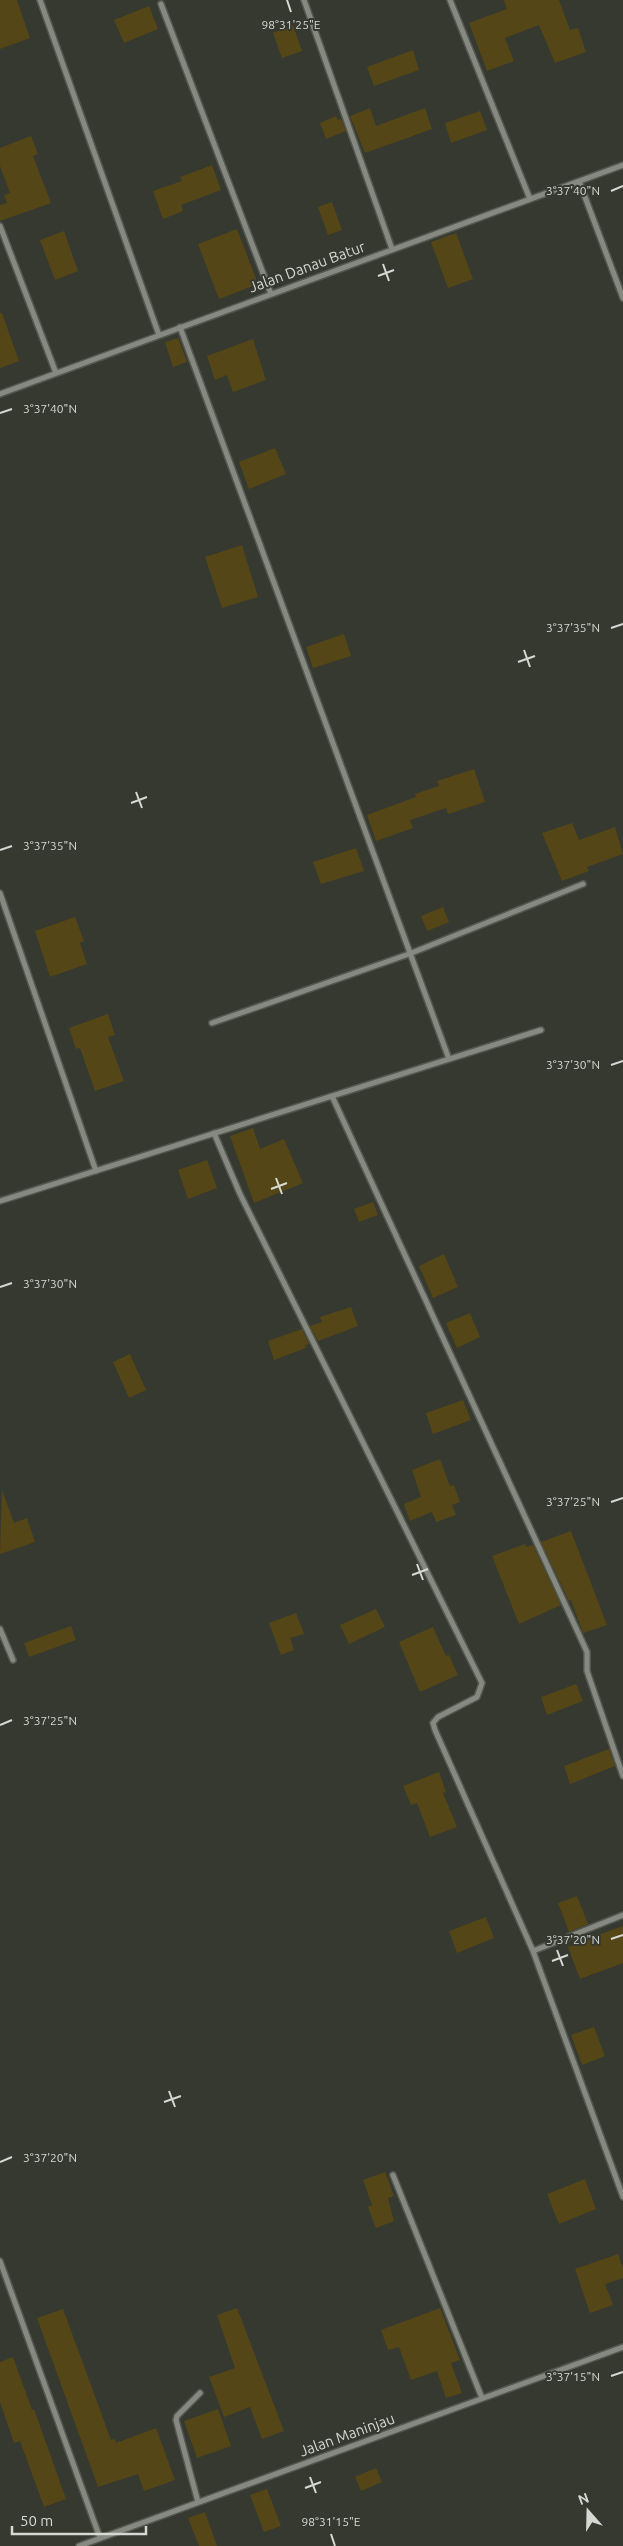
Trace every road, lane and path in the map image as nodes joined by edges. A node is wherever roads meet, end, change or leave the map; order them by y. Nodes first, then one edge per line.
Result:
1 (40, 0) edge
2 (304, 0) edge
3 (450, 0) edge
4 (161, 4) dead end
5 (623, 165) edge
6 (579, 181) junction
7 (530, 199) junction
8 (0, 226) edge
9 (392, 250) junction
10 (271, 294) junction
11 (623, 298) edge
12 (180, 328) junction
13 (159, 335) junction
14 (56, 373) junction
15 (0, 394) edge
16 (583, 884) dead end
17 (0, 893) edge
18 (409, 954) junction
19 (212, 1022) dead end
20 (541, 1030) dead end
21 (449, 1059) junction
22 (332, 1096) junction
23 (214, 1133) junction
24 (96, 1171) junction
25 (0, 1201) edge
26 (0, 1629) edge
27 (13, 1660) dead end
28 (623, 1776) edge
29 (623, 1915) edge
30 (532, 1951) junction
31 (393, 2175) dead end
32 (623, 2197) edge
33 (0, 2261) edge
34 (623, 2346) edge
35 (200, 2393) dead end
36 (482, 2398) junction
37 (198, 2502) junction
38 (100, 2538) junction
39 (79, 2546) edge

1 - 13 street
2 - 9 street
3 - 7 street
4 - 10 street
5 - 6 street, Jalan Danau Batur
6 - 7 street, Jalan Danau Batur
6 - 11 street
7 - 9 street, Jalan Danau Batur
8 - 14 street
9 - 10 street, Jalan Danau Batur
10 - 12 street, Jalan Danau Batur
12 - 13 street, Jalan Danau Batur
12 - 18 street
13 - 14 street, Jalan Danau Batur
14 - 15 street, Jalan Danau Batur
16 - 18 street
17 - 24 street
18 - 19 street
18 - 21 street
20 - 21 street
21 - 22 street
22 - 23 street
22 - 28 street
23 - 24 street
23 - 30 street
24 - 25 street
26 - 27 street
29 - 30 street
30 - 32 street
31 - 36 street
33 - 38 street
34 - 36 street, Jalan Maninjau
35 - 37 street
36 - 37 street, Jalan Maninjau
37 - 38 street, Jalan Maninjau
38 - 39 street, Jalan Maninjau

